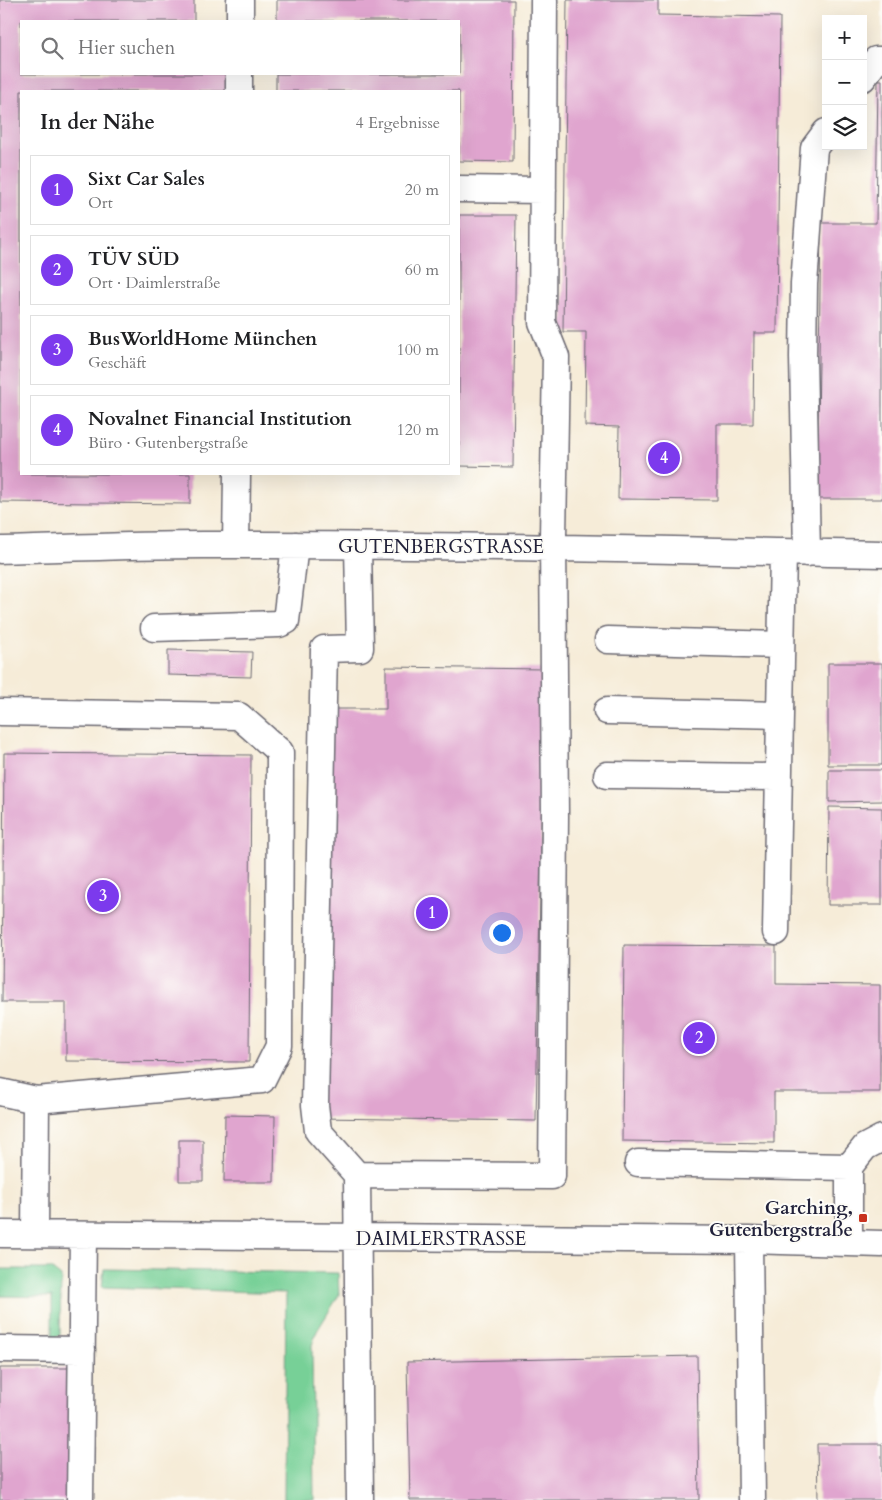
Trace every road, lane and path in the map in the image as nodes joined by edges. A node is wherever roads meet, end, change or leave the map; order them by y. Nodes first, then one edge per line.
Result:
1 (240, 0) edge
2 (544, 0) edge
3 (240, 20) edge
4 (882, 60) edge
5 (867, 72) edge
6 (239, 75) edge
7 (239, 90) edge
8 (822, 137) edge
9 (460, 189) edge
10 (543, 190) junction
11 (237, 475) edge
12 (236, 545) junction
13 (295, 545) junction
14 (358, 546) junction
15 (553, 547) junction
16 (0, 550) edge
17 (795, 552) junction
18 (882, 554) edge
19 (154, 628) dead end
20 (608, 640) dead end
21 (780, 645) junction
22 (608, 711) dead end
23 (0, 712) edge
24 (778, 715) junction
25 (607, 775) dead end
26 (777, 778) junction
27 (776, 932) dead end
28 (0, 1092) edge
29 (36, 1100) junction
30 (882, 1138) edge
31 (638, 1164) dead end
32 (849, 1167) junction
33 (356, 1175) junction
34 (0, 1234) edge
35 (35, 1234) junction
36 (84, 1235) junction
37 (356, 1237) junction
38 (749, 1240) junction
39 (849, 1243) junction
40 (882, 1244) edge
41 (0, 1349) edge
42 (82, 1350) junction
43 (80, 1500) edge
44 (360, 1500) edge
45 (752, 1500) edge

1 - 3 street
2 - 10 street
4 - 5 street
6 - 7 street
8 - 17 street
9 - 10 street
10 - 15 street
11 - 12 street
12 - 13 street, GUTENBERGSTRASSE
12 - 16 street, GUTENBERGSTRASSE
13 - 14 street, GUTENBERGSTRASSE
13 - 19 street
14 - 15 street, GUTENBERGSTRASSE
14 - 33 street
15 - 17 street, GUTENBERGSTRASSE
15 - 33 street
17 - 18 street, GUTENBERGSTRASSE
17 - 21 street
20 - 21 street
21 - 24 street
22 - 24 street
23 - 29 street
24 - 26 street
25 - 26 street
26 - 27 street
28 - 29 street
29 - 35 street
30 - 32 street
31 - 32 street
32 - 39 street
33 - 37 street
34 - 35 street, DAIMLERSTRASSE
35 - 36 street, DAIMLERSTRASSE
36 - 37 street, DAIMLERSTRASSE
36 - 42 street
37 - 38 street, DAIMLERSTRASSE
37 - 44 street
38 - 39 street, DAIMLERSTRASSE
38 - 45 street
39 - 40 street, DAIMLERSTRASSE
41 - 42 street
42 - 43 street

